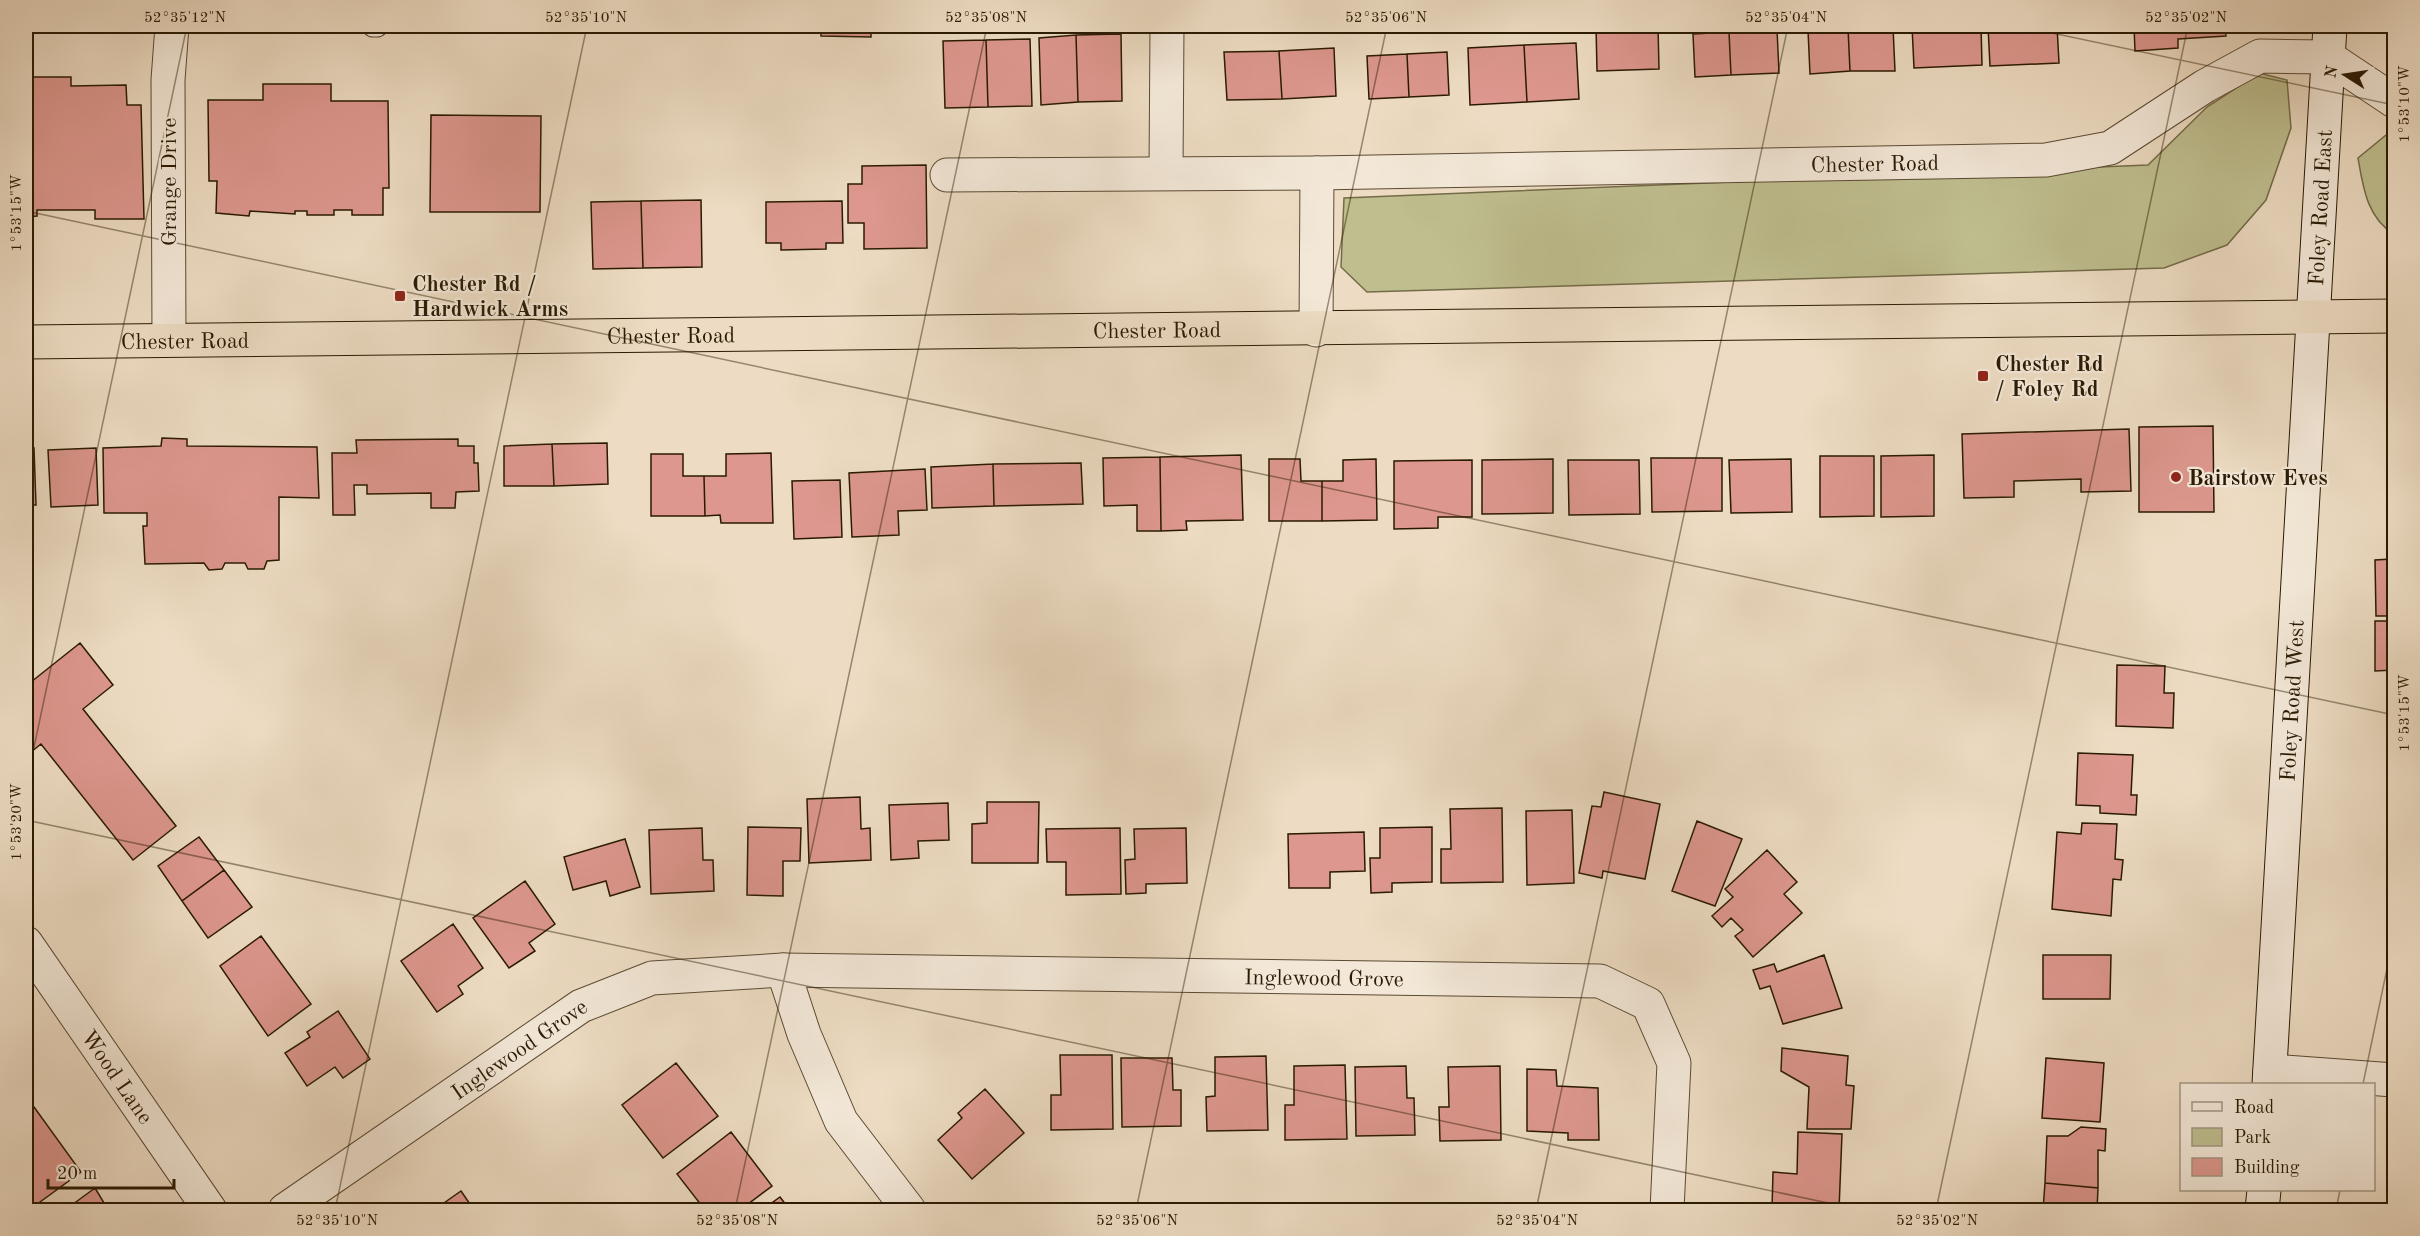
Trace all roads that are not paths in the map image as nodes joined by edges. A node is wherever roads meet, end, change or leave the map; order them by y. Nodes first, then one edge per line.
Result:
1 (172, 26) edge
2 (1167, 26) edge
3 (2329, 41) edge
4 (2394, 101) edge
5 (1166, 172) junction
6 (1317, 173) junction
7 (947, 175) dead end
8 (2394, 316) edge
9 (2313, 318) junction
10 (1316, 330) junction
11 (169, 339) junction
12 (26, 342) edge
13 (26, 943) edge
14 (783, 970) junction
15 (2270, 1078) edge
16 (2394, 1080) edge
17 (2264, 1191) edge
18 (210, 1210) edge
19 (285, 1210) edge
20 (909, 1210) edge
21 (1667, 1210) edge
22 (2262, 1210) edge

1 - 11 street, Grange Drive
2 - 5 street
3 - 4 street
3 - 6 street, Chester Road
3 - 9 street, Foley Road East
5 - 6 street, Chester Road
5 - 7 street, Chester Road
6 - 10 street
8 - 9 highway, Chester Road
9 - 10 highway, Chester Road
9 - 15 street, Foley Road West
10 - 11 highway, Chester Road
11 - 12 highway, Chester Road
13 - 18 street, Wood Lane
14 - 19 street, Inglewood Grove
14 - 20 street
14 - 21 street, Inglewood Grove
15 - 16 street
17 - 22 street

